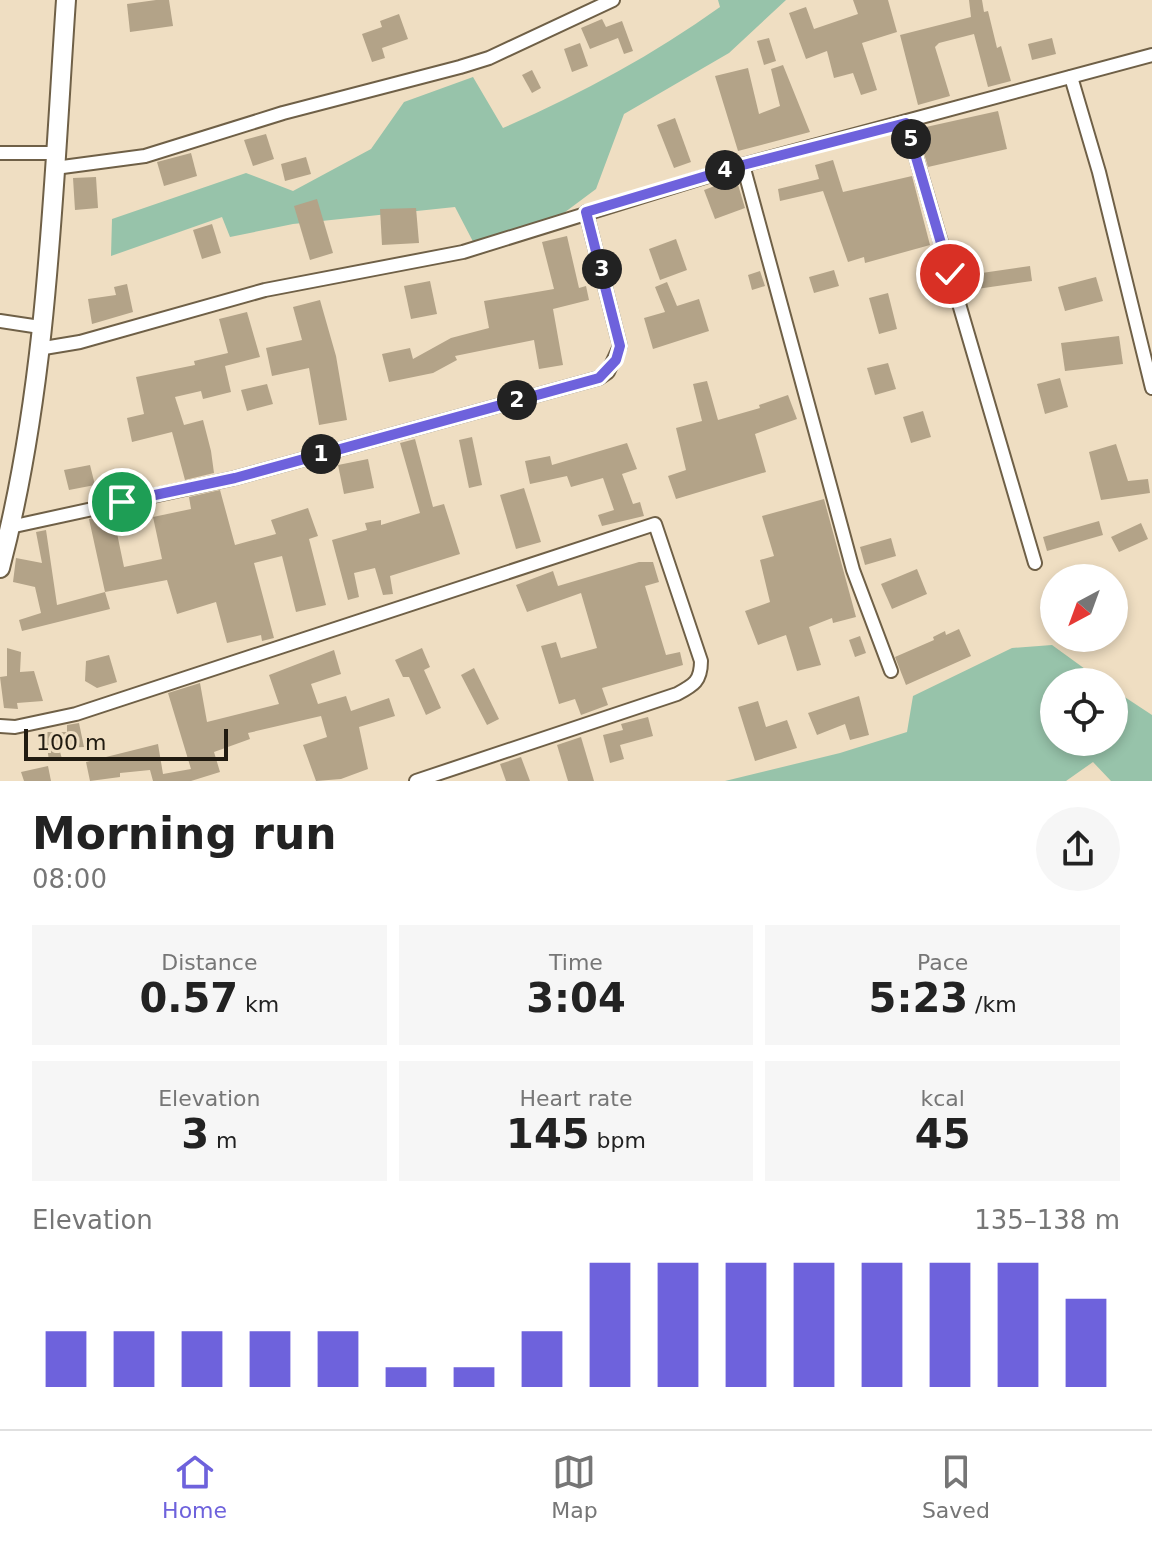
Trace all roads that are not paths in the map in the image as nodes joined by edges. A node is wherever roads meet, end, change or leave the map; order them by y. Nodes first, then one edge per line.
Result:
1 (66, 0) edge
2 (613, 0) edge
3 (1152, 55) edge
4 (1071, 77) junction
5 (906, 123) junction
6 (0, 153) edge
7 (55, 160) junction
8 (743, 165) junction
9 (586, 212) junction
10 (0, 321) edge
11 (40, 327) junction
12 (38, 349) junction
13 (1152, 388) edge
14 (10, 527) junction
15 (1, 558) edge
16 (1035, 563) dead end
17 (891, 671) dead end
18 (0, 726) edge
19 (416, 781) edge

1 - 7 main road
2 - 7 street
3 - 4 street
4 - 5 street
4 - 13 street
5 - 8 street
5 - 16 street
6 - 7 street
7 - 11 main road
8 - 9 street
8 - 17 street
9 - 12 street
9 - 14 street
10 - 11 street
11 - 12 main road
12 - 14 main road
14 - 15 main road
18 - 19 street

